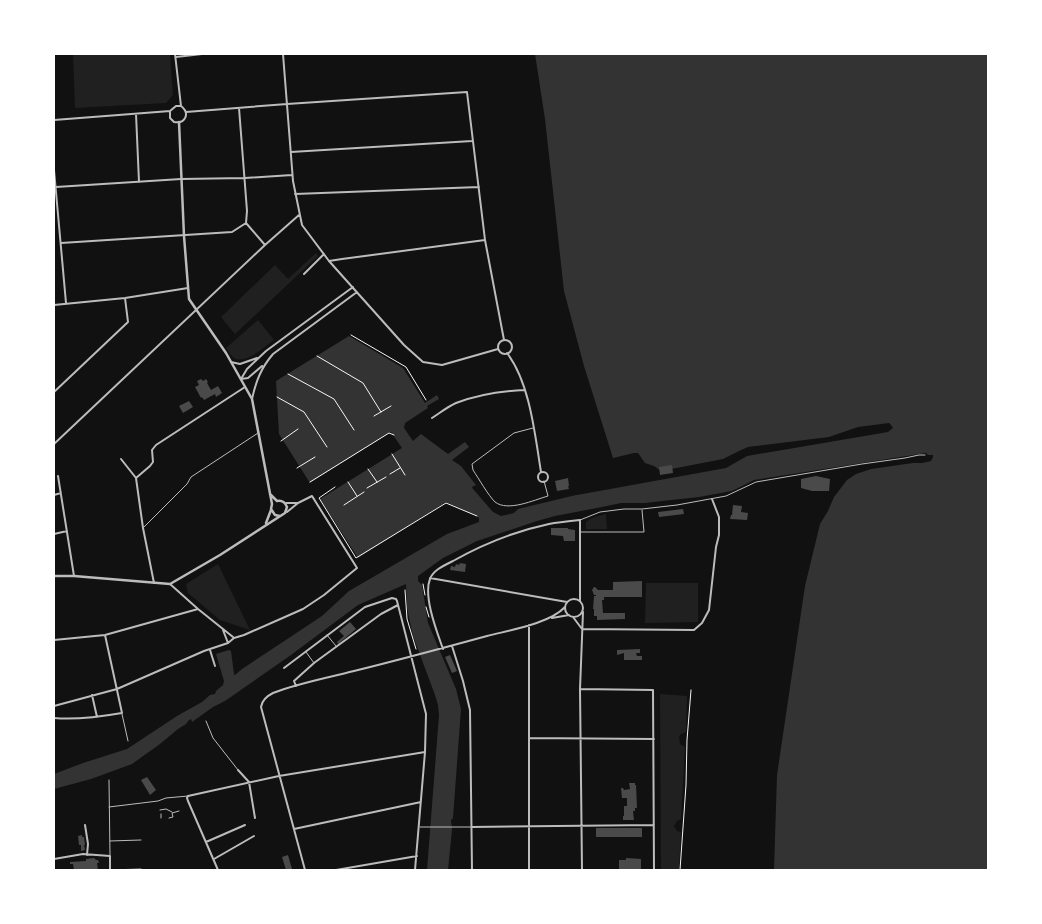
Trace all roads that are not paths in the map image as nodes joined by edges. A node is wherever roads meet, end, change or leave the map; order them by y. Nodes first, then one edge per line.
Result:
1 (202, 54) edge
2 (283, 54) edge
3 (175, 56) edge
4 (287, 104) junction
5 (180, 106) junction
6 (239, 108) junction
7 (170, 111) junction
8 (186, 112) junction
9 (136, 114) junction
10 (54, 120) edge
11 (179, 122) junction
12 (472, 141) junction
13 (290, 152) junction
14 (54, 170) edge
15 (292, 176) junction
16 (245, 178) junction
17 (181, 179) junction
18 (140, 182) junction
19 (56, 187) junction
20 (479, 187) junction
21 (295, 194) junction
22 (300, 215) junction
23 (246, 223) junction
24 (184, 236) junction
25 (485, 240) junction
26 (61, 243) junction
27 (265, 245) junction
28 (324, 254) junction
29 (330, 262) junction
30 (304, 274) dead end
31 (353, 287) junction
32 (188, 288) junction
33 (357, 292) junction
34 (125, 298) junction
35 (66, 304) junction
36 (54, 305) edge
37 (196, 310) junction
38 (287, 336) junction
39 (504, 340) junction
40 (290, 341) junction
41 (498, 349) junction
42 (507, 353) junction
43 (259, 357) junction
44 (231, 362) junction
45 (264, 364) junction
46 (241, 379) junction
47 (246, 387) junction
48 (525, 390) junction
49 (54, 392) edge
50 (252, 399) junction
51 (432, 418) dead end
52 (533, 428) junction
53 (258, 433) junction
54 (54, 444) edge
55 (925, 456) dead end
56 (121, 459) dead end
57 (541, 472) junction
58 (58, 476) dead end
59 (136, 478) junction
60 (544, 481) junction
61 (61, 493) junction
62 (270, 493) junction
63 (54, 495) edge
64 (712, 499) junction
65 (277, 501) junction
66 (285, 503) junction
67 (298, 503) junction
68 (272, 504) junction
69 (642, 509) junction
70 (271, 510) junction
71 (285, 513) junction
72 (280, 516) junction
73 (580, 520) junction
74 (266, 524) junction
75 (142, 528) junction
76 (67, 531) junction
77 (580, 532) junction
78 (54, 534) edge
79 (54, 576) edge
80 (74, 576) junction
81 (430, 578) junction
82 (154, 582) junction
83 (170, 584) junction
84 (580, 601) junction
85 (567, 602) junction
86 (398, 605) junction
87 (565, 607) junction
88 (198, 609) junction
89 (583, 612) junction
90 (569, 615) junction
91 (572, 617) junction
92 (550, 618) junction
93 (529, 625) junction
94 (582, 629) junction
95 (223, 630) junction
96 (104, 635) junction
97 (327, 635) junction
98 (234, 638) junction
99 (54, 640) edge
100 (228, 643) junction
101 (336, 646) junction
102 (452, 646) junction
103 (443, 649) junction
104 (210, 650) junction
105 (306, 652) junction
106 (411, 657) junction
107 (314, 663) junction
108 (215, 666) dead end
109 (284, 668) dead end
110 (296, 686) junction
111 (117, 689) junction
112 (580, 689) junction
113 (92, 695) junction
114 (54, 706) edge
115 (122, 714) junction
116 (97, 717) junction
117 (54, 718) edge
118 (206, 721) dead end
119 (529, 738) junction
120 (580, 739) junction
121 (654, 739) junction
122 (128, 740) dead end
123 (425, 752) junction
124 (238, 770) joint
125 (279, 776) junction
126 (109, 780) dead end
127 (249, 782) junction
128 (188, 797) junction
129 (421, 802) junction
130 (109, 808) junction
131 (160, 810) dead end
132 (179, 811) dead end
133 (172, 812) junction
134 (161, 814) dead end
135 (161, 818) dead end
136 (169, 818) dead end
137 (255, 818) dead end
138 (245, 824) dead end
139 (85, 825) dead end
140 (654, 825) junction
141 (529, 826) junction
142 (581, 826) junction
143 (419, 827) junction
144 (472, 827) junction
145 (294, 828) junction
146 (254, 836) dead end
147 (141, 840) dead end
148 (110, 841) junction
149 (206, 842) junction
150 (87, 855) junction
151 (110, 856) junction
152 (416, 856) junction
153 (54, 859) edge
154 (214, 859) junction
155 (141, 869) edge
156 (110, 870) edge
157 (218, 870) edge
158 (305, 870) edge
159 (336, 870) edge
160 (415, 870) edge
161 (472, 870) edge
162 (530, 870) edge
163 (582, 870) edge
164 (654, 870) edge

1 - 3 street
2 - 4 street
3 - 5 street
4 - 6 street
4 - 12 street
4 - 13 street
5 - 7 street
5 - 8 street
6 - 8 street
6 - 16 street
7 - 9 street
7 - 11 street
8 - 11 street
9 - 10 street
9 - 18 street
11 - 17 street
12 - 13 street
12 - 20 street
13 - 15 street
14 - 19 street
15 - 16 street
15 - 21 street
16 - 17 street
16 - 23 street
17 - 18 street
17 - 24 street
18 - 19 street
19 - 26 street
20 - 21 street
20 - 25 street
21 - 22 street
22 - 27 street
22 - 28 street
23 - 24 street
23 - 27 street
24 - 26 street
24 - 32 street
25 - 29 street
25 - 39 street
26 - 35 street
27 - 37 street
28 - 29 street
28 - 30 street
29 - 31 street
31 - 33 street
31 - 38 street
32 - 34 street
32 - 37 street
33 - 40 street
33 - 41 street
34 - 35 street
34 - 49 street
35 - 36 street
37 - 44 street
37 - 54 street
38 - 40 street
38 - 43 street
39 - 41 street
39 - 42 street
40 - 45 street
41 - 42 street
42 - 48 street
43 - 44 street
43 - 46 street
44 - 46 street
45 - 46 street
45 - 50 street
46 - 47 street
47 - 50 street
47 - 59 street
48 - 51 street
48 - 52 street
50 - 53 street
52 - 57 street
52 - 60 street
53 - 62 street
53 - 75 street
55 - 64 street
56 - 59 street
57 - 60 street
57 - 60 street
58 - 61 street
59 - 75 street
61 - 63 street
61 - 76 street
62 - 65 street
62 - 68 street
64 - 69 street
64 - 94 street
65 - 66 street
65 - 68 street
66 - 67 street
66 - 71 street
67 - 71 street
67 - 98 street
68 - 70 street
69 - 73 street
69 - 77 street
70 - 72 street
70 - 74 street
71 - 72 street
72 - 74 street
73 - 77 street
73 - 81 street
74 - 83 street
75 - 82 street
76 - 78 street
76 - 80 street
77 - 84 street
79 - 80 street
80 - 82 street
81 - 85 street
81 - 103 street
82 - 83 street
83 - 88 street
84 - 85 street
84 - 89 street
85 - 87 street
86 - 97 street
86 - 101 street
86 - 106 street
87 - 90 street
87 - 92 street
88 - 95 street
88 - 96 street
89 - 91 street
89 - 94 street
90 - 91 street
90 - 92 street
91 - 94 street
92 - 93 street
93 - 102 street
93 - 119 street
94 - 112 street
95 - 98 street
95 - 100 street
96 - 99 street
96 - 111 street
97 - 101 street
97 - 105 street
98 - 100 street
100 - 104 street
101 - 107 street
102 - 103 street
102 - 144 street
103 - 106 street
104 - 108 street
104 - 111 street
105 - 107 street
105 - 109 street
106 - 110 street
106 - 123 street
107 - 110 street
110 - 125 street
111 - 113 street
111 - 115 street
112 - 120 street
112 - 121 street
113 - 114 street
113 - 116 street
115 - 116 street
115 - 122 street
116 - 117 street
118 - 124 street
119 - 120 street
119 - 141 street
120 - 121 street
120 - 142 street
121 - 140 street
123 - 125 street
123 - 129 street
124 - 127 street
125 - 127 street
125 - 145 street
126 - 130 street
127 - 128 street
127 - 137 street
128 - 130 street
128 - 149 street
129 - 143 street
129 - 145 street
130 - 148 street
131 - 133 street
132 - 133 street
133 - 136 street
134 - 135 street
138 - 149 street
139 - 150 street
140 - 142 street
140 - 164 street
141 - 142 street
141 - 144 street
141 - 162 street
142 - 163 street
143 - 144 street
143 - 152 street
144 - 161 street
145 - 158 street
146 - 154 street
147 - 148 street
148 - 151 street
149 - 154 street
150 - 151 street
150 - 153 street
151 - 156 street
152 - 159 street
152 - 160 street
154 - 157 street
155 - 156 street

